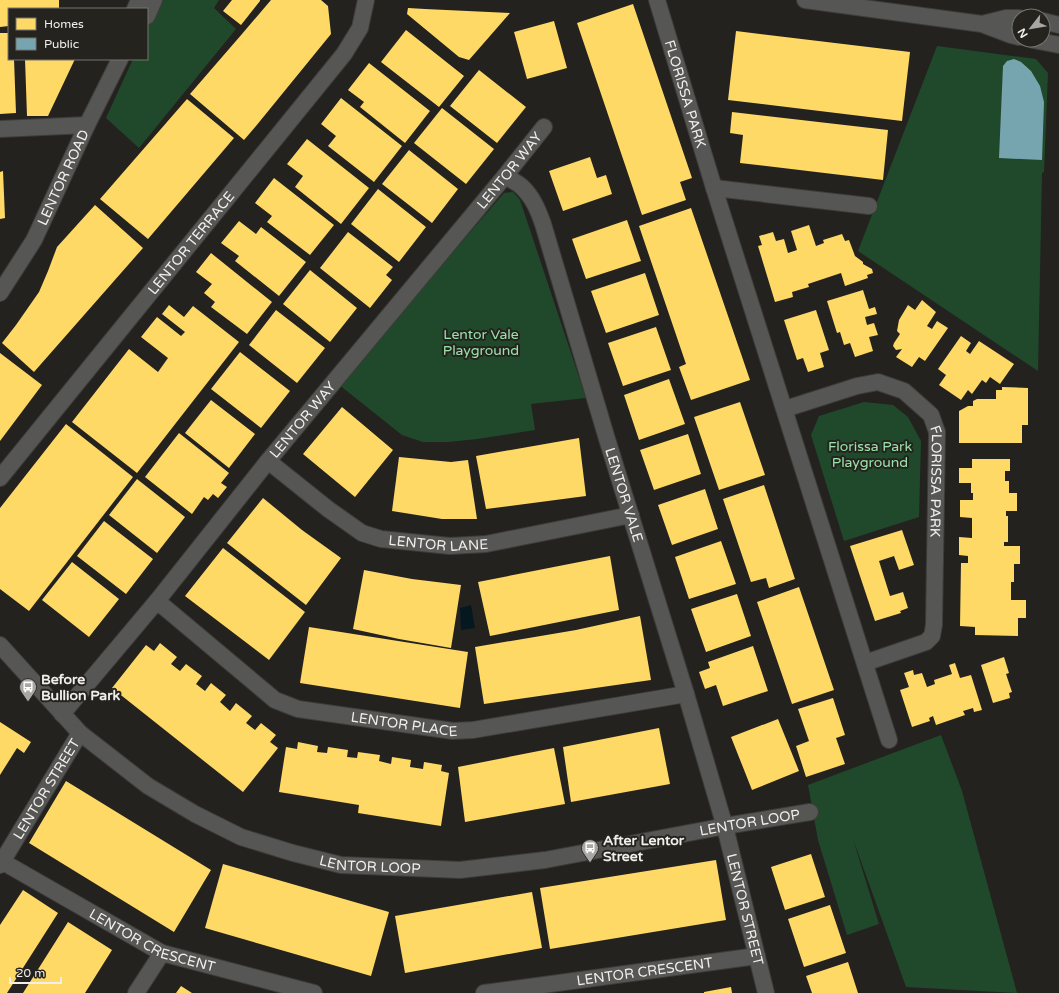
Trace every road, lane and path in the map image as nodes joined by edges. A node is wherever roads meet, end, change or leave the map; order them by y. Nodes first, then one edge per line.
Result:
1 (154, 0) edge
2 (366, 0) edge
3 (657, 0) edge
4 (805, 0) edge
5 (148, 14) edge
6 (1011, 18) edge
7 (982, 24) junction
8 (1011, 35) edge
9 (120, 60) edge
10 (87, 126) junction
11 (544, 127) dead end
12 (0, 129) edge
13 (505, 176) junction
14 (714, 188) junction
15 (869, 206) dead end
16 (0, 293) edge
17 (785, 409) junction
18 (268, 461) junction
19 (0, 478) edge
20 (631, 515) junction
21 (157, 601) junction
22 (0, 645) edge
23 (865, 663) junction
24 (686, 694) junction
25 (62, 714) junction
26 (80, 733) junction
27 (889, 740) dead end
28 (810, 812) dead end
29 (725, 827) junction
30 (1, 863) edge
31 (162, 953) junction
32 (757, 956) junction
33 (136, 993) edge
34 (314, 993) edge
35 (484, 993) edge
36 (766, 993) edge

1 - 5 street
2 - 19 street, LENTOR TERRACE
3 - 14 street, FLORISSA PARK
4 - 7 street
6 - 7 street
7 - 8 street
9 - 10 street, LENTOR ROAD
10 - 12 street
10 - 16 street, LENTOR ROAD
11 - 13 street, LENTOR WAY
13 - 18 street, LENTOR WAY
13 - 20 street, LENTOR VALE
14 - 15 street
14 - 17 street, FLORISSA PARK
17 - 23 street, FLORISSA PARK
17 - 23 street, FLORISSA PARK
18 - 20 street, LENTOR LANE
18 - 21 street, LENTOR WAY
20 - 24 street, LENTOR VALE
21 - 24 street, LENTOR PLACE
21 - 25 street, LENTOR WAY
22 - 25 street, LENTOR LOOP
23 - 27 street, FLORISSA PARK
24 - 29 street, LENTOR VALE
25 - 26 street, LENTOR LOOP
26 - 29 street, LENTOR LOOP
26 - 30 street, LENTOR STREET
28 - 29 street, LENTOR LOOP
29 - 32 street, LENTOR STREET
30 - 31 street, LENTOR CRESCENT
31 - 33 street
31 - 34 street, LENTOR CRESCENT
32 - 35 street, LENTOR CRESCENT
32 - 36 street, LENTOR STREET

